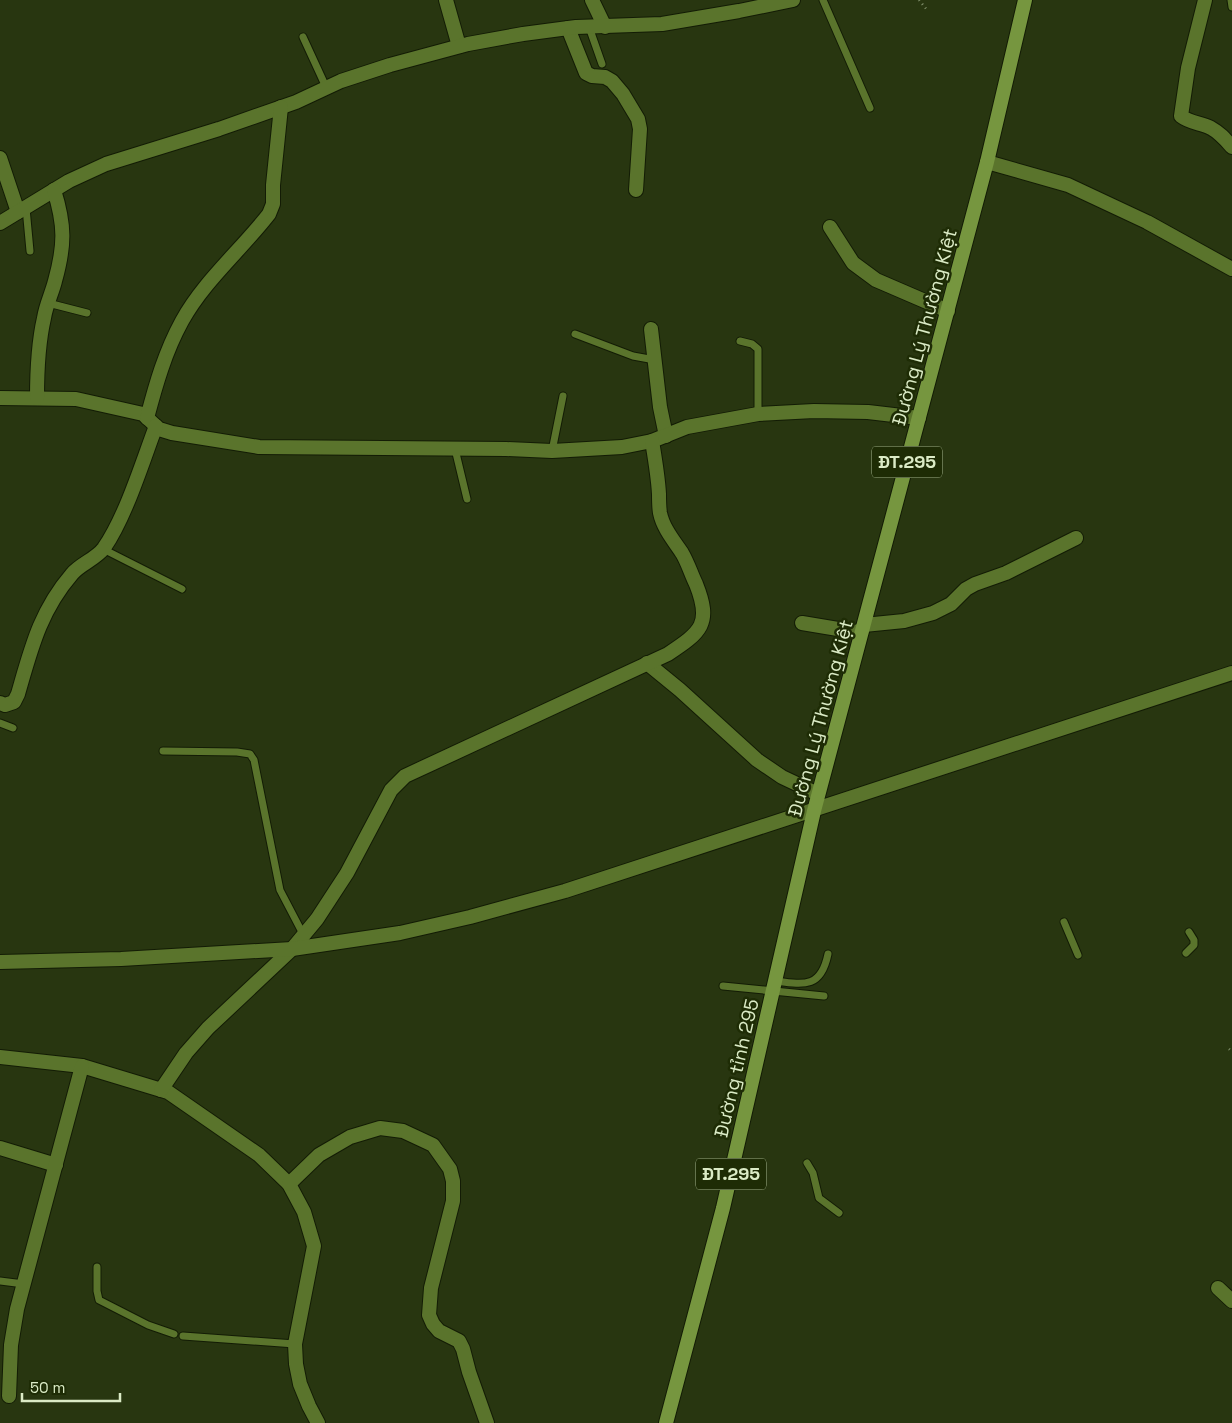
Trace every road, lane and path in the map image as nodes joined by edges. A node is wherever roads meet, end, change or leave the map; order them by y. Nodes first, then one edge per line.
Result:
1 (446, 0) edge
2 (592, 0) edge
3 (793, 0) edge
4 (823, 0) edge
5 (919, 0) edge
6 (1025, 0) edge
7 (1205, 0) edge
8 (1231, 0) edge
9 (1232, 7) edge
10 (927, 10) dead end
11 (589, 27) junction
12 (605, 27) junction
13 (568, 28) junction
14 (303, 37) dead end
15 (460, 46) junction
16 (602, 64) dead end
17 (326, 87) junction
18 (281, 107) junction
19 (870, 108) dead end
20 (1232, 147) edge
21 (0, 158) edge
22 (987, 162) junction
23 (54, 190) junction
24 (636, 190) dead end
25 (22, 210) junction
26 (0, 224) edge
27 (830, 227) dead end
28 (30, 251) dead end
29 (1232, 269) edge
30 (48, 304) junction
31 (948, 311) junction
32 (87, 312) dead end
33 (651, 328) dead end
34 (575, 334) dead end
35 (740, 342) dead end
36 (655, 360) junction
37 (563, 396) dead end
38 (0, 398) edge
39 (37, 398) junction
40 (758, 414) junction
41 (919, 418) junction
42 (152, 422) junction
43 (666, 436) junction
44 (652, 441) junction
45 (455, 449) junction
46 (552, 451) junction
47 (467, 499) dead end
48 (1076, 538) dead end
49 (103, 549) junction
50 (182, 589) dead end
51 (802, 623) dead end
52 (863, 628) junction
53 (648, 664) junction
54 (1232, 673) edge
55 (0, 703) edge
56 (0, 723) edge
57 (13, 728) dead end
58 (163, 751) dead end
59 (818, 794) junction
60 (814, 811) junction
61 (1064, 922) dead end
62 (788, 924) joint
63 (1189, 932) dead end
64 (303, 934) junction
65 (292, 949) junction
66 (1186, 953) dead end
67 (828, 954) dead end
68 (1078, 955) dead end
69 (0, 962) edge
70 (723, 986) dead end
71 (774, 986) junction
72 (824, 996) dead end
73 (0, 1057) edge
74 (82, 1066) junction
75 (161, 1090) junction
76 (0, 1148) edge
77 (807, 1162) dead end
78 (56, 1164) junction
79 (289, 1184) junction
80 (839, 1213) dead end
81 (97, 1267) dead end
82 (0, 1281) edge
83 (24, 1284) junction
84 (1218, 1288) dead end
85 (1232, 1301) edge
86 (174, 1334) dead end
87 (183, 1336) dead end
88 (295, 1344) junction
89 (9, 1396) dead end
90 (318, 1423) edge
91 (486, 1423) edge
92 (666, 1423) edge

1 - 15 street
2 - 12 street
3 - 12 street
4 - 19 lane
5 - 10 path
6 - 22 main road, Đường Lý Thường Kiệt / ĐT.295
7 - 20 street
8 - 9 lane
11 - 12 street
11 - 13 street
11 - 16 lane
13 - 15 street
13 - 24 street
14 - 17 lane
15 - 17 street
17 - 18 street
18 - 23 street
18 - 42 street
21 - 25 street
22 - 29 street
22 - 31 main road, Đường Lý Thường Kiệt / ĐT.295
23 - 25 street
23 - 30 street
25 - 26 street
25 - 28 lane
27 - 31 street
30 - 32 lane
30 - 39 street
31 - 41 main road, Đường Lý Thường Kiệt / ĐT.295
33 - 36 street
34 - 36 lane
35 - 40 lane
36 - 43 street
37 - 46 lane
38 - 39 street
39 - 42 street
40 - 41 street
40 - 43 street
41 - 52 main road, Đường Lý Thường Kiệt / ĐT.295
42 - 45 street
42 - 49 street
43 - 44 street
44 - 46 street
44 - 53 street
45 - 46 street
45 - 47 lane
48 - 52 street
49 - 50 lane
49 - 55 street
51 - 52 street
52 - 59 main road, Đường Lý Thường Kiệt / ĐT.295
53 - 59 street
53 - 64 street
54 - 60 street
56 - 57 lane
58 - 64 lane
59 - 60 main road, Đường Lý Thường Kiệt / ĐT.295
60 - 62 main road, Đường Lý Thường Kiệt / ĐT.295
60 - 65 street
61 - 68 lane
62 - 71 main road, Đường tỉnh 295 / ĐT.295
63 - 66 lane
64 - 65 street
65 - 69 street
65 - 75 street
67 - 71 lane
70 - 71 lane
71 - 72 lane
71 - 92 main road, Đường tỉnh 295 / ĐT.295
73 - 74 street
74 - 75 street
74 - 78 street
75 - 79 street
76 - 78 street
77 - 80 lane
78 - 83 street
79 - 88 street
79 - 91 street
81 - 86 lane
82 - 83 lane
83 - 89 street
84 - 85 street
87 - 88 lane
88 - 90 street

